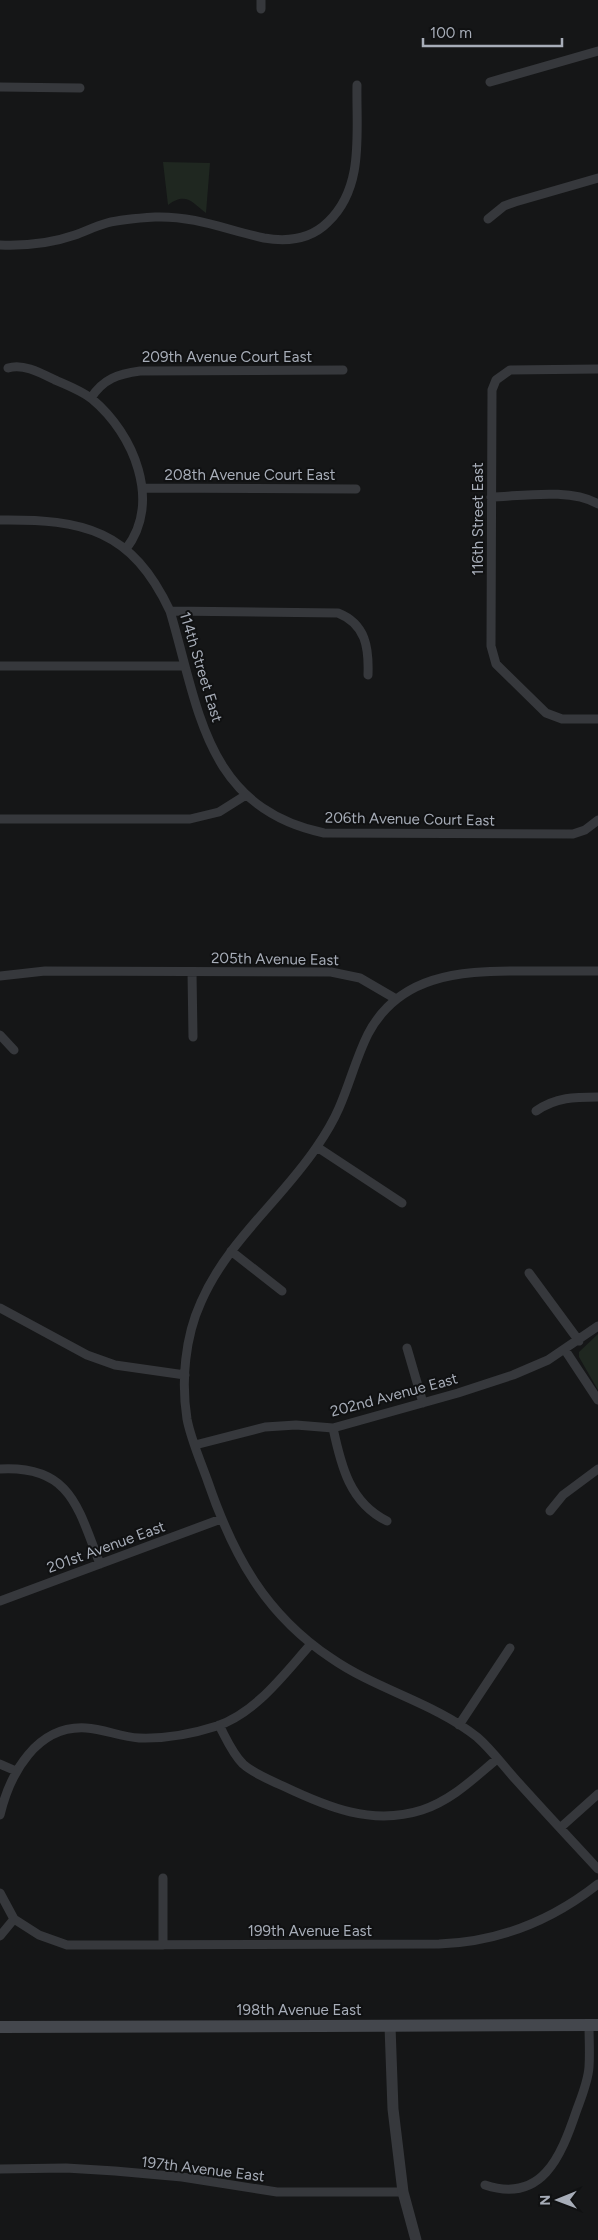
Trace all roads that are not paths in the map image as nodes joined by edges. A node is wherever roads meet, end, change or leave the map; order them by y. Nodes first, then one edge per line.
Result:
1 (598, 51) edge
2 (490, 82) dead end
3 (357, 85) dead end
4 (0, 87) edge
5 (80, 88) dead end
6 (598, 178) edge
7 (488, 220) dead end
8 (0, 245) edge
9 (8, 368) dead end
10 (598, 369) edge
11 (342, 370) dead end
12 (91, 398) junction
13 (143, 488) junction
14 (356, 489) dead end
15 (491, 497) junction
16 (598, 504) edge
17 (0, 520) edge
18 (126, 549) junction
19 (170, 611) junction
20 (0, 666) edge
21 (185, 666) junction
22 (368, 675) dead end
23 (598, 719) edge
24 (246, 795) junction
25 (0, 819) edge
26 (595, 822) edge
27 (598, 971) edge
28 (192, 972) junction
29 (0, 976) edge
30 (396, 999) junction
31 (0, 1035) edge
32 (193, 1037) dead end
33 (14, 1050) dead end
34 (598, 1097) edge
35 (536, 1111) dead end
36 (317, 1147) junction
37 (402, 1203) dead end
38 (231, 1251) junction
39 (529, 1272) dead end
40 (282, 1291) dead end
41 (0, 1308) edge
42 (598, 1326) edge
43 (579, 1341) junction
44 (407, 1348) dead end
45 (565, 1350) junction
46 (185, 1375) junction
47 (598, 1400) edge
48 (423, 1403) junction
49 (333, 1428) junction
50 (195, 1445) junction
51 (0, 1469) edge
52 (598, 1469) edge
53 (550, 1511) dead end
54 (222, 1519) junction
55 (388, 1521) dead end
56 (100, 1564) junction
57 (0, 1601) edge
58 (311, 1644) junction
59 (510, 1648) dead end
60 (219, 1725) junction
61 (458, 1725) junction
62 (497, 1760) junction
63 (0, 1764) edge
64 (16, 1772) junction
65 (598, 1794) edge
66 (0, 1815) edge
67 (560, 1828) junction
68 (598, 1869) edge
69 (163, 1878) dead end
70 (598, 1884) edge
71 (0, 1893) edge
72 (14, 1918) junction
73 (0, 1936) edge
74 (163, 1945) junction
75 (593, 2025) edge
76 (390, 2026) junction
77 (0, 2027) edge
78 (0, 2168) edge
79 (485, 2185) dead end
80 (403, 2192) junction
81 (416, 2240) edge

1 - 2 street
3 - 8 street
4 - 5 street
6 - 7 street
9 - 12 street
10 - 15 street, 116th Street East
11 - 12 street, 209th Avenue Court East
12 - 13 street
13 - 14 street, 208th Avenue Court East
13 - 18 street
15 - 16 street
15 - 23 street, 116th Street East
17 - 18 street
18 - 19 street, 114th Street East
19 - 21 street, 114th Street East
19 - 22 street
20 - 21 street
21 - 24 street, 114th Street East
24 - 25 street
24 - 26 street, 206th Avenue Court East
27 - 30 street
28 - 29 street, 205th Avenue East
28 - 30 street, 205th Avenue East
28 - 32 street
30 - 36 street
31 - 33 street
34 - 35 street
36 - 37 street
36 - 38 street
38 - 40 street
38 - 46 street
39 - 43 street
41 - 46 street
42 - 43 street, 202nd Avenue East
43 - 45 street, 202nd Avenue East
44 - 48 street
45 - 47 street
45 - 48 street, 202nd Avenue East
46 - 50 street
48 - 49 street, 202nd Avenue East
49 - 50 street, 202nd Avenue East
49 - 55 street
50 - 54 street
51 - 56 street
52 - 53 street
54 - 56 street, 201st Avenue East
54 - 58 street
56 - 57 street, 201st Avenue East
58 - 60 street
58 - 61 street
59 - 61 street
60 - 62 street
60 - 64 street
61 - 62 street
62 - 67 street
63 - 64 street
64 - 66 street
65 - 67 street
67 - 68 street
69 - 74 street
70 - 74 street, 199th Avenue East
71 - 72 street
72 - 73 street
72 - 74 street, 199th Avenue East
75 - 76 main road, 198th Avenue East
75 - 79 street
76 - 77 main road, 198th Avenue East
76 - 80 street
78 - 80 street, 197th Avenue East
80 - 81 street

